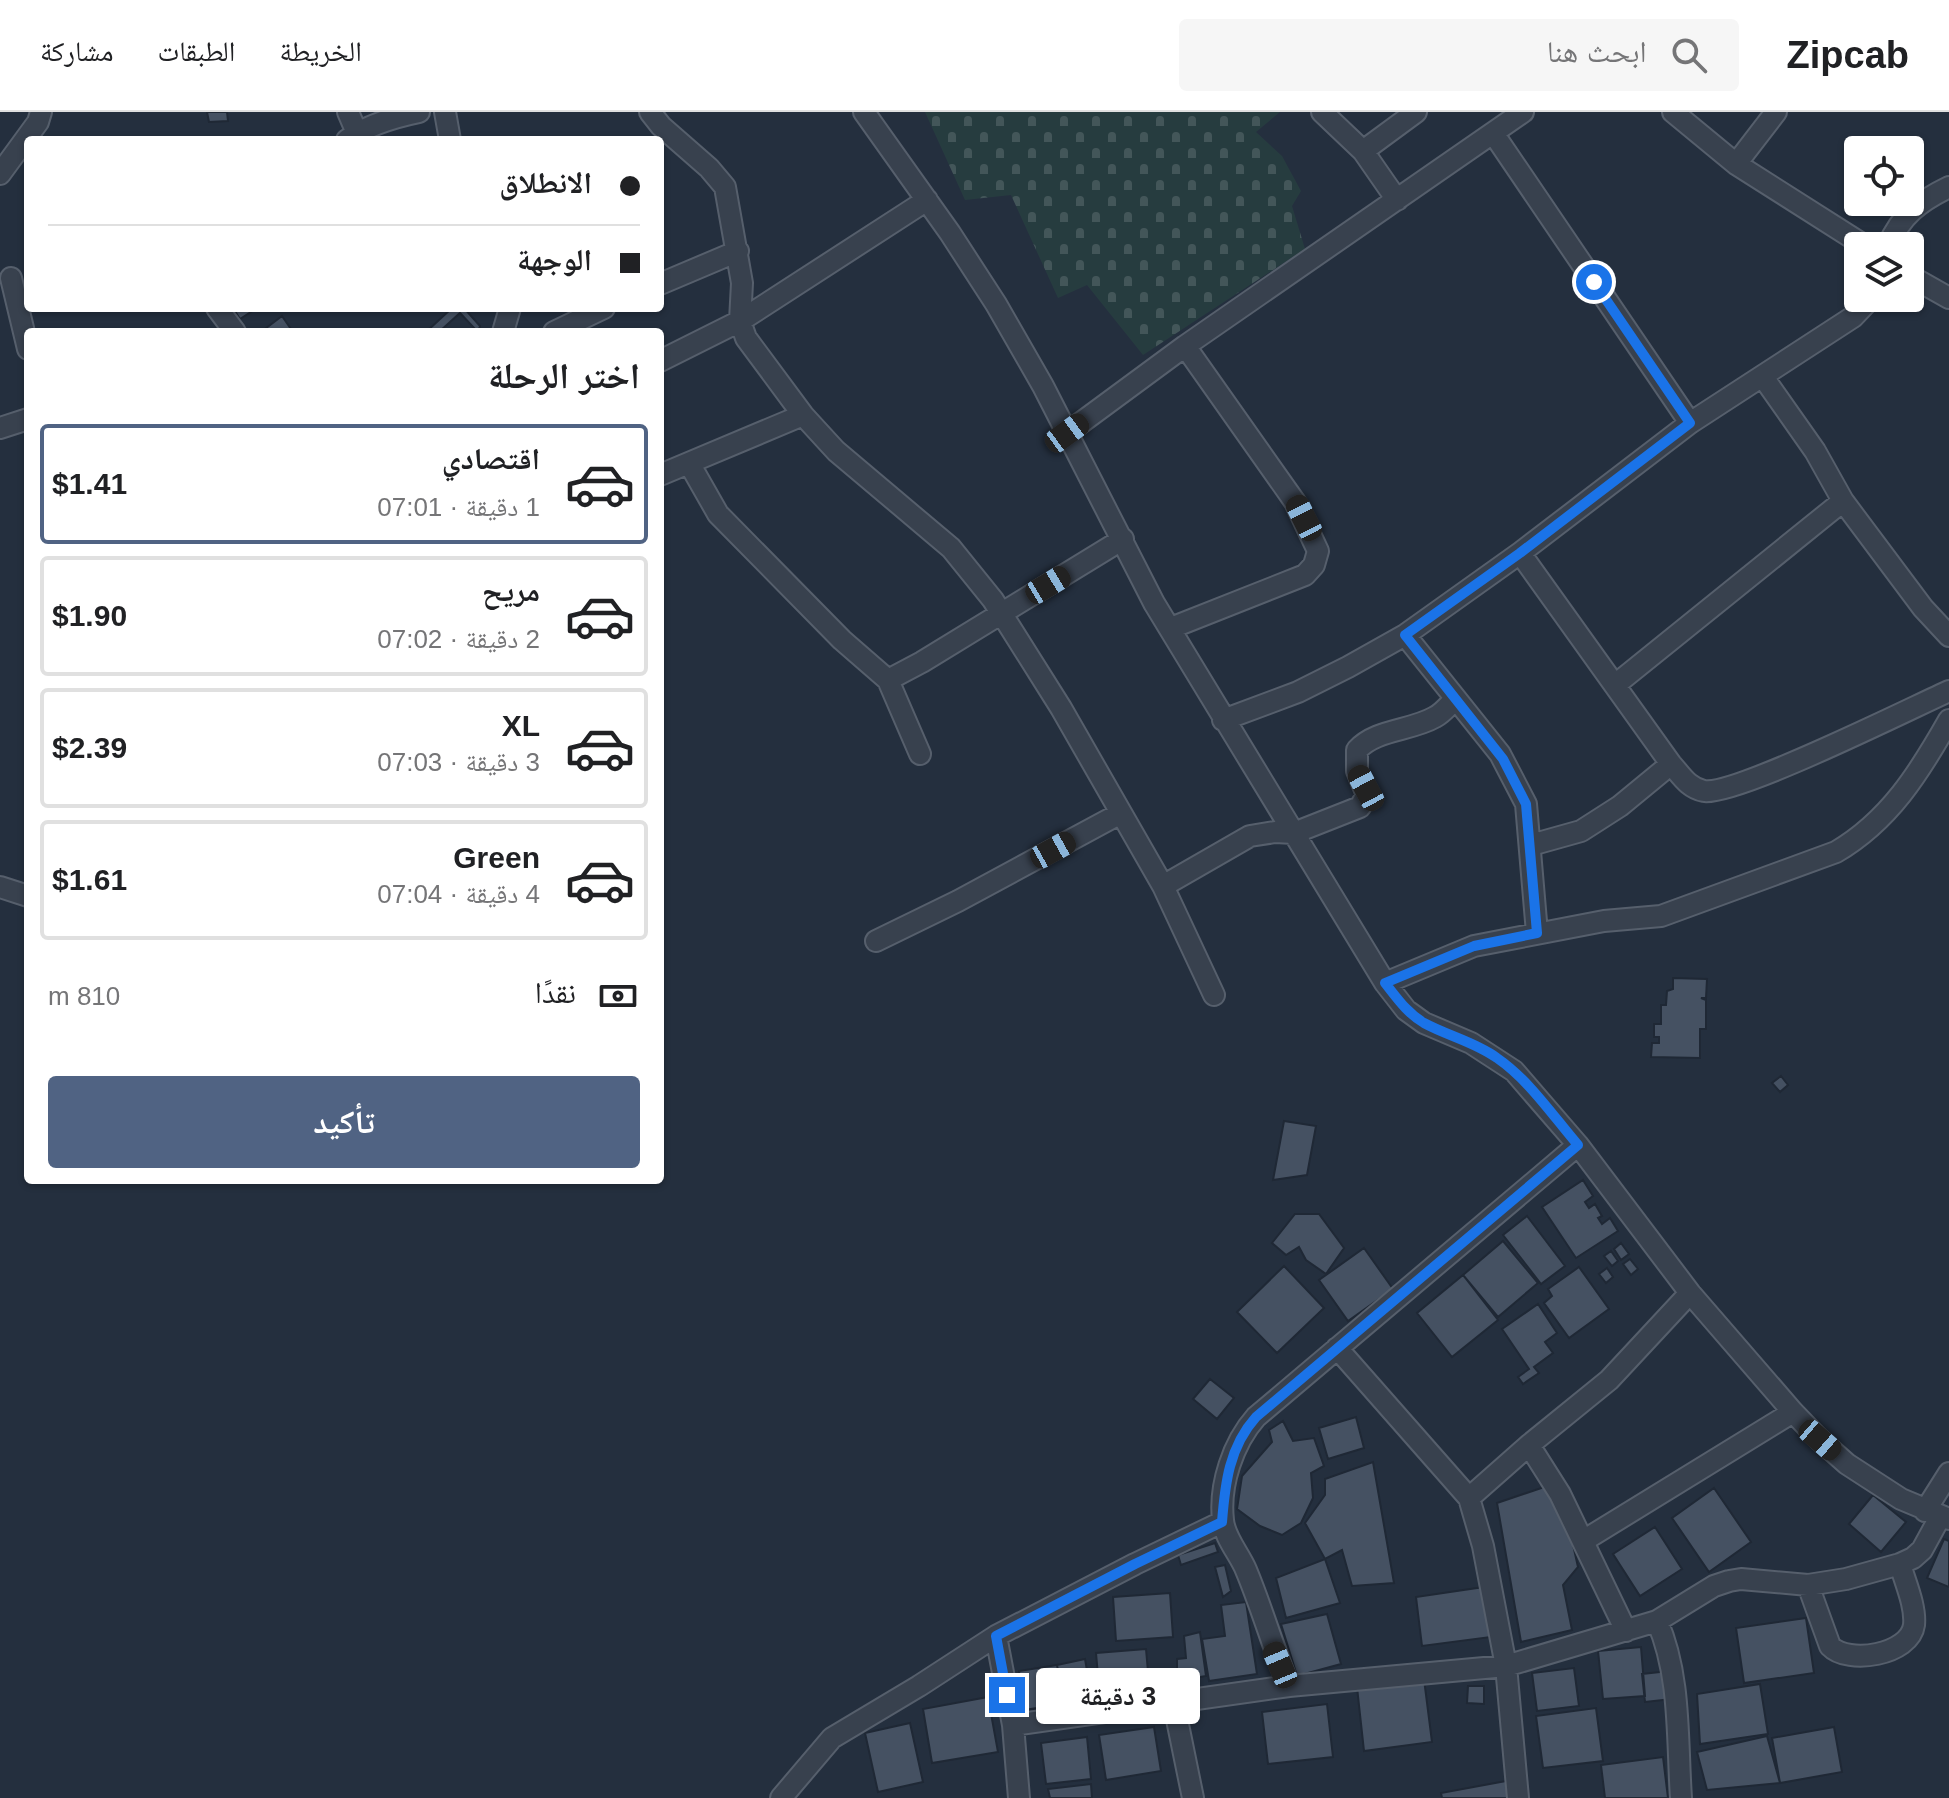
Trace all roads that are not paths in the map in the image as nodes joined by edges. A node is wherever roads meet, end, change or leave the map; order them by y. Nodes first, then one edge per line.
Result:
1 (41, 112) edge
2 (348, 112) edge
3 (419, 112) edge
4 (445, 112) edge
5 (650, 112) edge
6 (864, 112) edge
7 (1322, 112) edge
8 (1416, 112) edge
9 (1523, 112) edge
10 (1776, 112) edge
11 (1684, 115) edge
12 (1493, 133) junction
13 (28, 136) edge
14 (352, 136) edge
15 (449, 136) edge
16 (24, 141) edge
17 (1363, 151) junction
18 (1736, 164) junction
19 (0, 174) edge
20 (1949, 187) edge
21 (927, 200) junction
22 (1397, 200) junction
23 (1895, 232) edge
24 (1844, 233) edge
25 (738, 251) junction
26 (13, 277) edge
27 (664, 282) edge
28 (1924, 284) edge
29 (1949, 298) edge
30 (596, 312) edge
31 (1858, 312) edge
32 (740, 321) junction
33 (562, 328) edge
34 (24, 330) edge
35 (1185, 346) junction
36 (664, 359) edge
37 (1763, 377) junction
38 (803, 415) junction
39 (24, 420) edge
40 (1690, 423) junction
41 (0, 428) edge
42 (1067, 433) junction
43 (689, 463) junction
44 (664, 473) edge
45 (1843, 501) junction
46 (1123, 539) junction
47 (1520, 553) junction
48 (999, 614) junction
49 (1171, 628) junction
50 (1405, 635) junction
51 (1949, 636) edge
52 (888, 680) junction
53 (1615, 685) junction
54 (1949, 691) edge
55 (1455, 699) junction
56 (1223, 720) junction
57 (1949, 720) edge
58 (1942, 751) edge
59 (920, 754) dead end
60 (1671, 764) junction
61 (1121, 813) junction
62 (1294, 833) junction
63 (1531, 845) junction
64 (1163, 886) junction
65 (0, 887) edge
66 (24, 895) edge
67 (1537, 933) junction
68 (876, 941) dead end
69 (1385, 983) junction
70 (1214, 995) dead end
71 (1578, 1145) junction
72 (1690, 1293) junction
73 (1337, 1348) junction
74 (1793, 1412) junction
75 (1529, 1445) junction
76 (1949, 1473) edge
77 (1469, 1498) junction
78 (1938, 1516) edge
79 (1222, 1522) junction
80 (1583, 1541) junction
81 (1900, 1564) junction
82 (1808, 1585) junction
83 (1657, 1621) junction
84 (1626, 1631) junction
85 (996, 1636) junction
86 (1506, 1666) junction
87 (1289, 1686) junction
88 (1173, 1700) junction
89 (1013, 1725) junction
90 (781, 1798) edge
91 (1019, 1798) edge
92 (1193, 1798) edge
93 (1518, 1798) edge
94 (1681, 1798) edge

1 - 13 street
2 - 14 street
3 - 14 street
4 - 15 street
5 - 25 street
6 - 21 street
7 - 17 street
8 - 17 street
9 - 12 street
10 - 18 street
11 - 18 street
12 - 22 street
12 - 40 street
16 - 19 street
17 - 22 street
18 - 24 street
20 - 23 street
21 - 32 street
21 - 42 street
22 - 35 street
25 - 27 street
25 - 32 street
26 - 34 street
28 - 29 street
30 - 33 street
31 - 37 street
32 - 36 street
32 - 38 street
35 - 42 street
35 - 49 street
37 - 40 street
37 - 45 street
38 - 43 street
38 - 48 street
39 - 41 street
40 - 47 street
42 - 46 street
43 - 44 street
43 - 52 street
45 - 51 street
45 - 53 street
46 - 48 street
46 - 49 street
47 - 50 street
47 - 53 street
48 - 52 street
48 - 61 street
49 - 56 street
50 - 55 street
50 - 56 street
52 - 59 street
53 - 60 street
54 - 60 street
55 - 62 street
55 - 63 street
56 - 62 street
57 - 58 street
58 - 67 street
60 - 63 street
61 - 64 street
61 - 68 street
62 - 64 street
62 - 69 street
63 - 67 street
64 - 70 street
65 - 66 street
67 - 69 street
69 - 71 street
71 - 72 street
71 - 73 street
72 - 74 street
72 - 75 street
73 - 77 street
73 - 79 street
74 - 78 street
74 - 80 street
75 - 77 street
75 - 80 street
76 - 78 street
77 - 86 street
78 - 81 street
79 - 85 street
79 - 87 street
80 - 84 street
81 - 82 street
81 - 82 street
82 - 83 street
83 - 84 street
83 - 94 street
84 - 86 street
85 - 89 street
85 - 90 street
86 - 87 street
86 - 93 street
87 - 88 street
88 - 89 street
88 - 92 street
89 - 91 street

